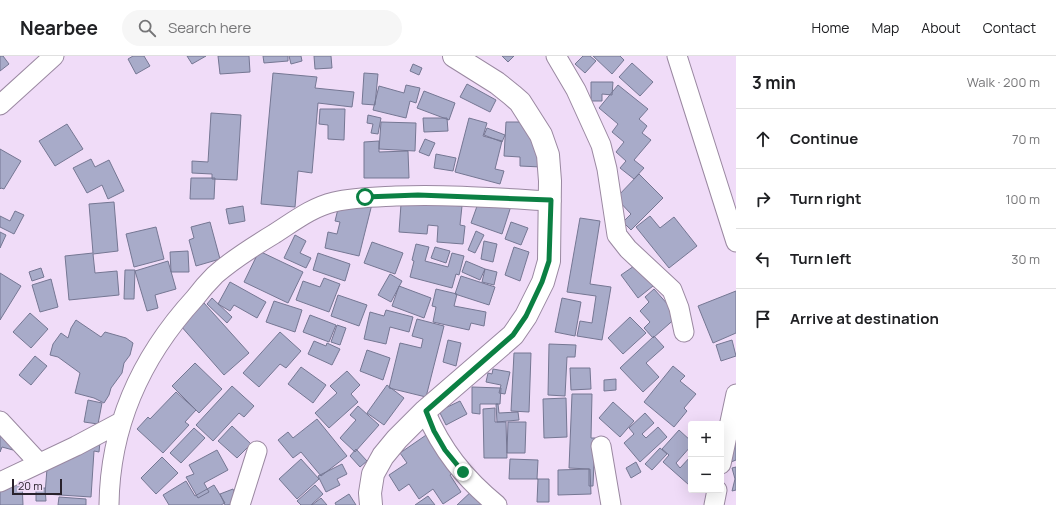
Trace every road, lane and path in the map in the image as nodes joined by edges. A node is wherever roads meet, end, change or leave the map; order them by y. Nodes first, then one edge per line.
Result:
1 (54, 56) edge
2 (454, 56) edge
3 (556, 56) edge
4 (677, 56) edge
5 (0, 105) edge
6 (551, 200) junction
7 (736, 242) edge
8 (684, 332) dead end
9 (736, 394) edge
10 (426, 411) junction
11 (0, 421) edge
12 (121, 422) junction
13 (601, 446) dead end
14 (257, 451) dead end
15 (722, 457) edge
16 (39, 464) junction
17 (0, 482) edge
18 (716, 493) edge
19 (109, 505) edge
20 (240, 505) edge
21 (371, 505) edge
22 (497, 505) edge
23 (611, 505) edge
24 (714, 505) edge

1 - 5 street
2 - 6 street
3 - 8 street
4 - 7 street
6 - 10 street
6 - 12 street
9 - 15 street
10 - 21 street
10 - 22 street
11 - 16 street
12 - 16 street
12 - 19 street
13 - 23 street
14 - 20 street
16 - 17 street
18 - 24 street

